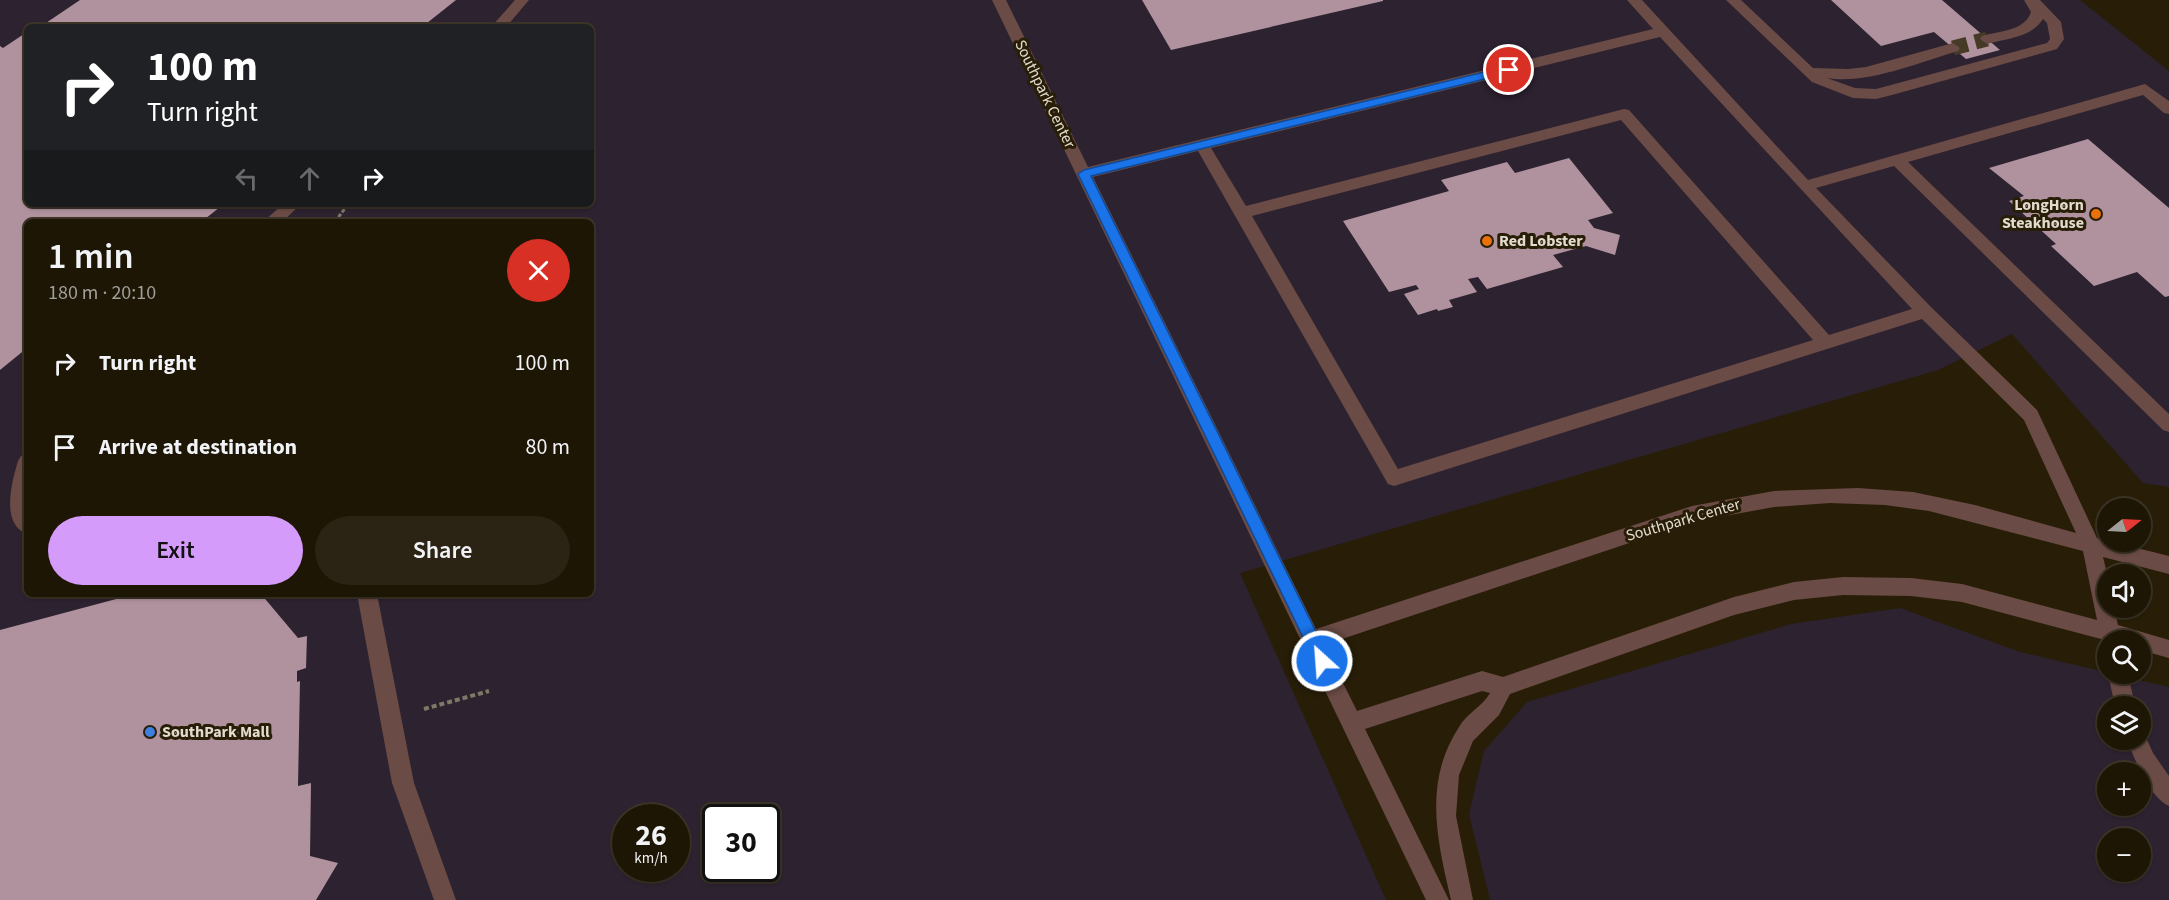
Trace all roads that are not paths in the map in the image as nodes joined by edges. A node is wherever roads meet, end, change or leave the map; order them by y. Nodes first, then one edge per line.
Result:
1 (522, 0) edge
2 (999, 0) edge
3 (1634, 0) edge
4 (1733, 0) edge
5 (2031, 0) edge
6 (501, 24) edge
7 (1661, 32) junction
8 (1988, 39) tunnel mouth
9 (1953, 48) tunnel mouth
10 (1791, 56) junction
11 (2169, 109) edge
12 (1202, 145) junction
13 (1896, 160) junction
14 (1084, 174) junction
15 (1805, 186) junction
16 (289, 207) edge
17 (1242, 213) junction
18 (275, 219) edge
19 (1925, 312) junction
20 (1826, 343) junction
21 (2169, 425) edge
22 (24, 474) edge
23 (24, 520) edge
24 (2091, 545) junction
25 (2169, 565) edge
26 (368, 597) edge
27 (2109, 630) edge
28 (2097, 633) edge
29 (1312, 640) junction
30 (2151, 644) edge
31 (2169, 649) edge
32 (1503, 687) junction
33 (1352, 723) junction
34 (2142, 750) edge
35 (2169, 795) edge
36 (445, 900) edge
37 (1438, 900) edge
38 (1462, 900) edge

1 - 6 street
2 - 14 street, Southpark Center
3 - 7 street
4 - 10 street
5 - 8 street
5 - 10 street
7 - 12 street
7 - 15 street
9 - 10 street
11 - 13 street
12 - 14 street
12 - 17 street
13 - 15 street
13 - 21 street
14 - 29 street, Southpark Center
15 - 19 street
16 - 18 street
17 - 20 street
17 - 20 street
19 - 20 street
19 - 24 street
22 - 23 street
24 - 25 street, Southpark Center
24 - 27 street
24 - 29 street, Southpark Center
26 - 36 street
28 - 32 street
29 - 33 street, Southpark Center
30 - 31 street
32 - 33 street
32 - 38 street
33 - 37 street, Southpark Center
34 - 35 street

